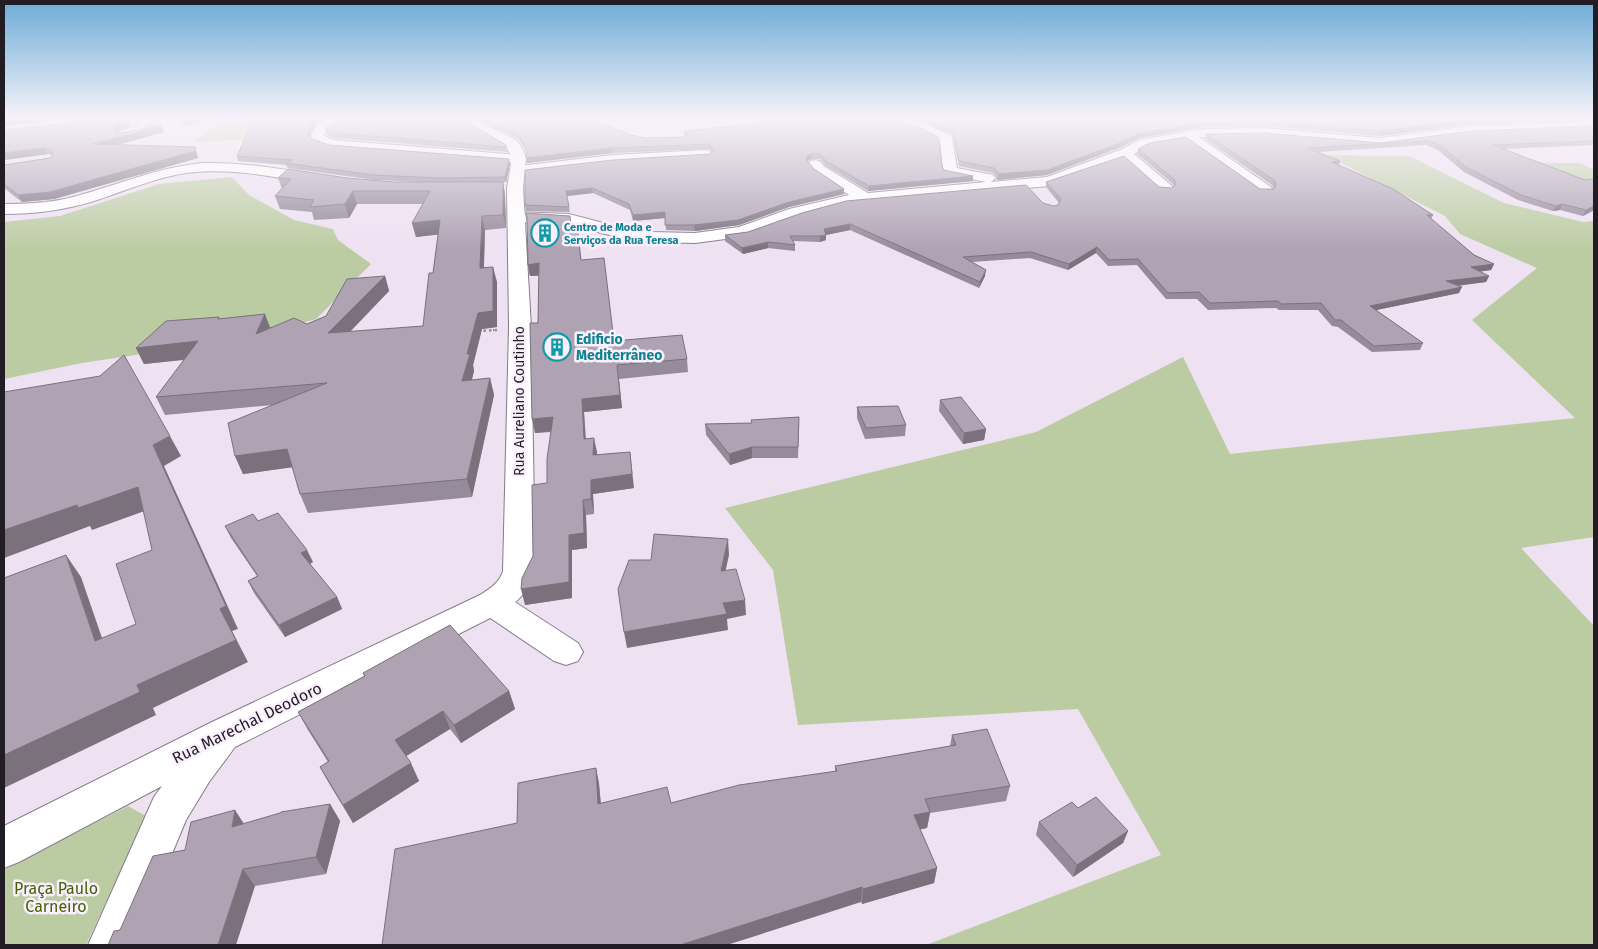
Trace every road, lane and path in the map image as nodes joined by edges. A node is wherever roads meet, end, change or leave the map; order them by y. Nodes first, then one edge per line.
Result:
1 (442, 163) edge
2 (514, 163) edge
3 (587, 163) edge
4 (949, 163) edge
5 (1099, 163) edge
6 (1137, 163) edge
7 (1227, 163) edge
8 (815, 164) edge
9 (512, 176) junction
10 (334, 182) edge
11 (1030, 184) junction
12 (1165, 188) edge
13 (1265, 190) edge
14 (865, 198) junction
15 (1045, 199) dead end
16 (4, 209) edge
17 (516, 217) junction
18 (520, 327) junction
19 (470, 332) edge
20 (492, 603) junction
21 (566, 652) dead end
22 (226, 733) junction
23 (116, 790) junction
24 (169, 810) junction
25 (4, 848) edge
26 (111, 945) edge

1 - 9 street
2 - 9 street
3 - 9 street
4 - 11 street
5 - 11 street
6 - 12 street
7 - 13 street
8 - 14 street
9 - 17 street, Rua Aureliano Coutinho
10 - 16 street
11 - 14 street
11 - 15 street
14 - 17 street
17 - 18 street, Rua Aureliano Coutinho
18 - 19 path
18 - 20 street, Rua Aureliano Coutinho
20 - 21 street
20 - 22 street, Rua Marechal Deodoro
22 - 23 street, Rua Marechal Deodoro
22 - 24 street
23 - 24 street
23 - 25 street, Rua Marechal Deodoro
24 - 26 street

